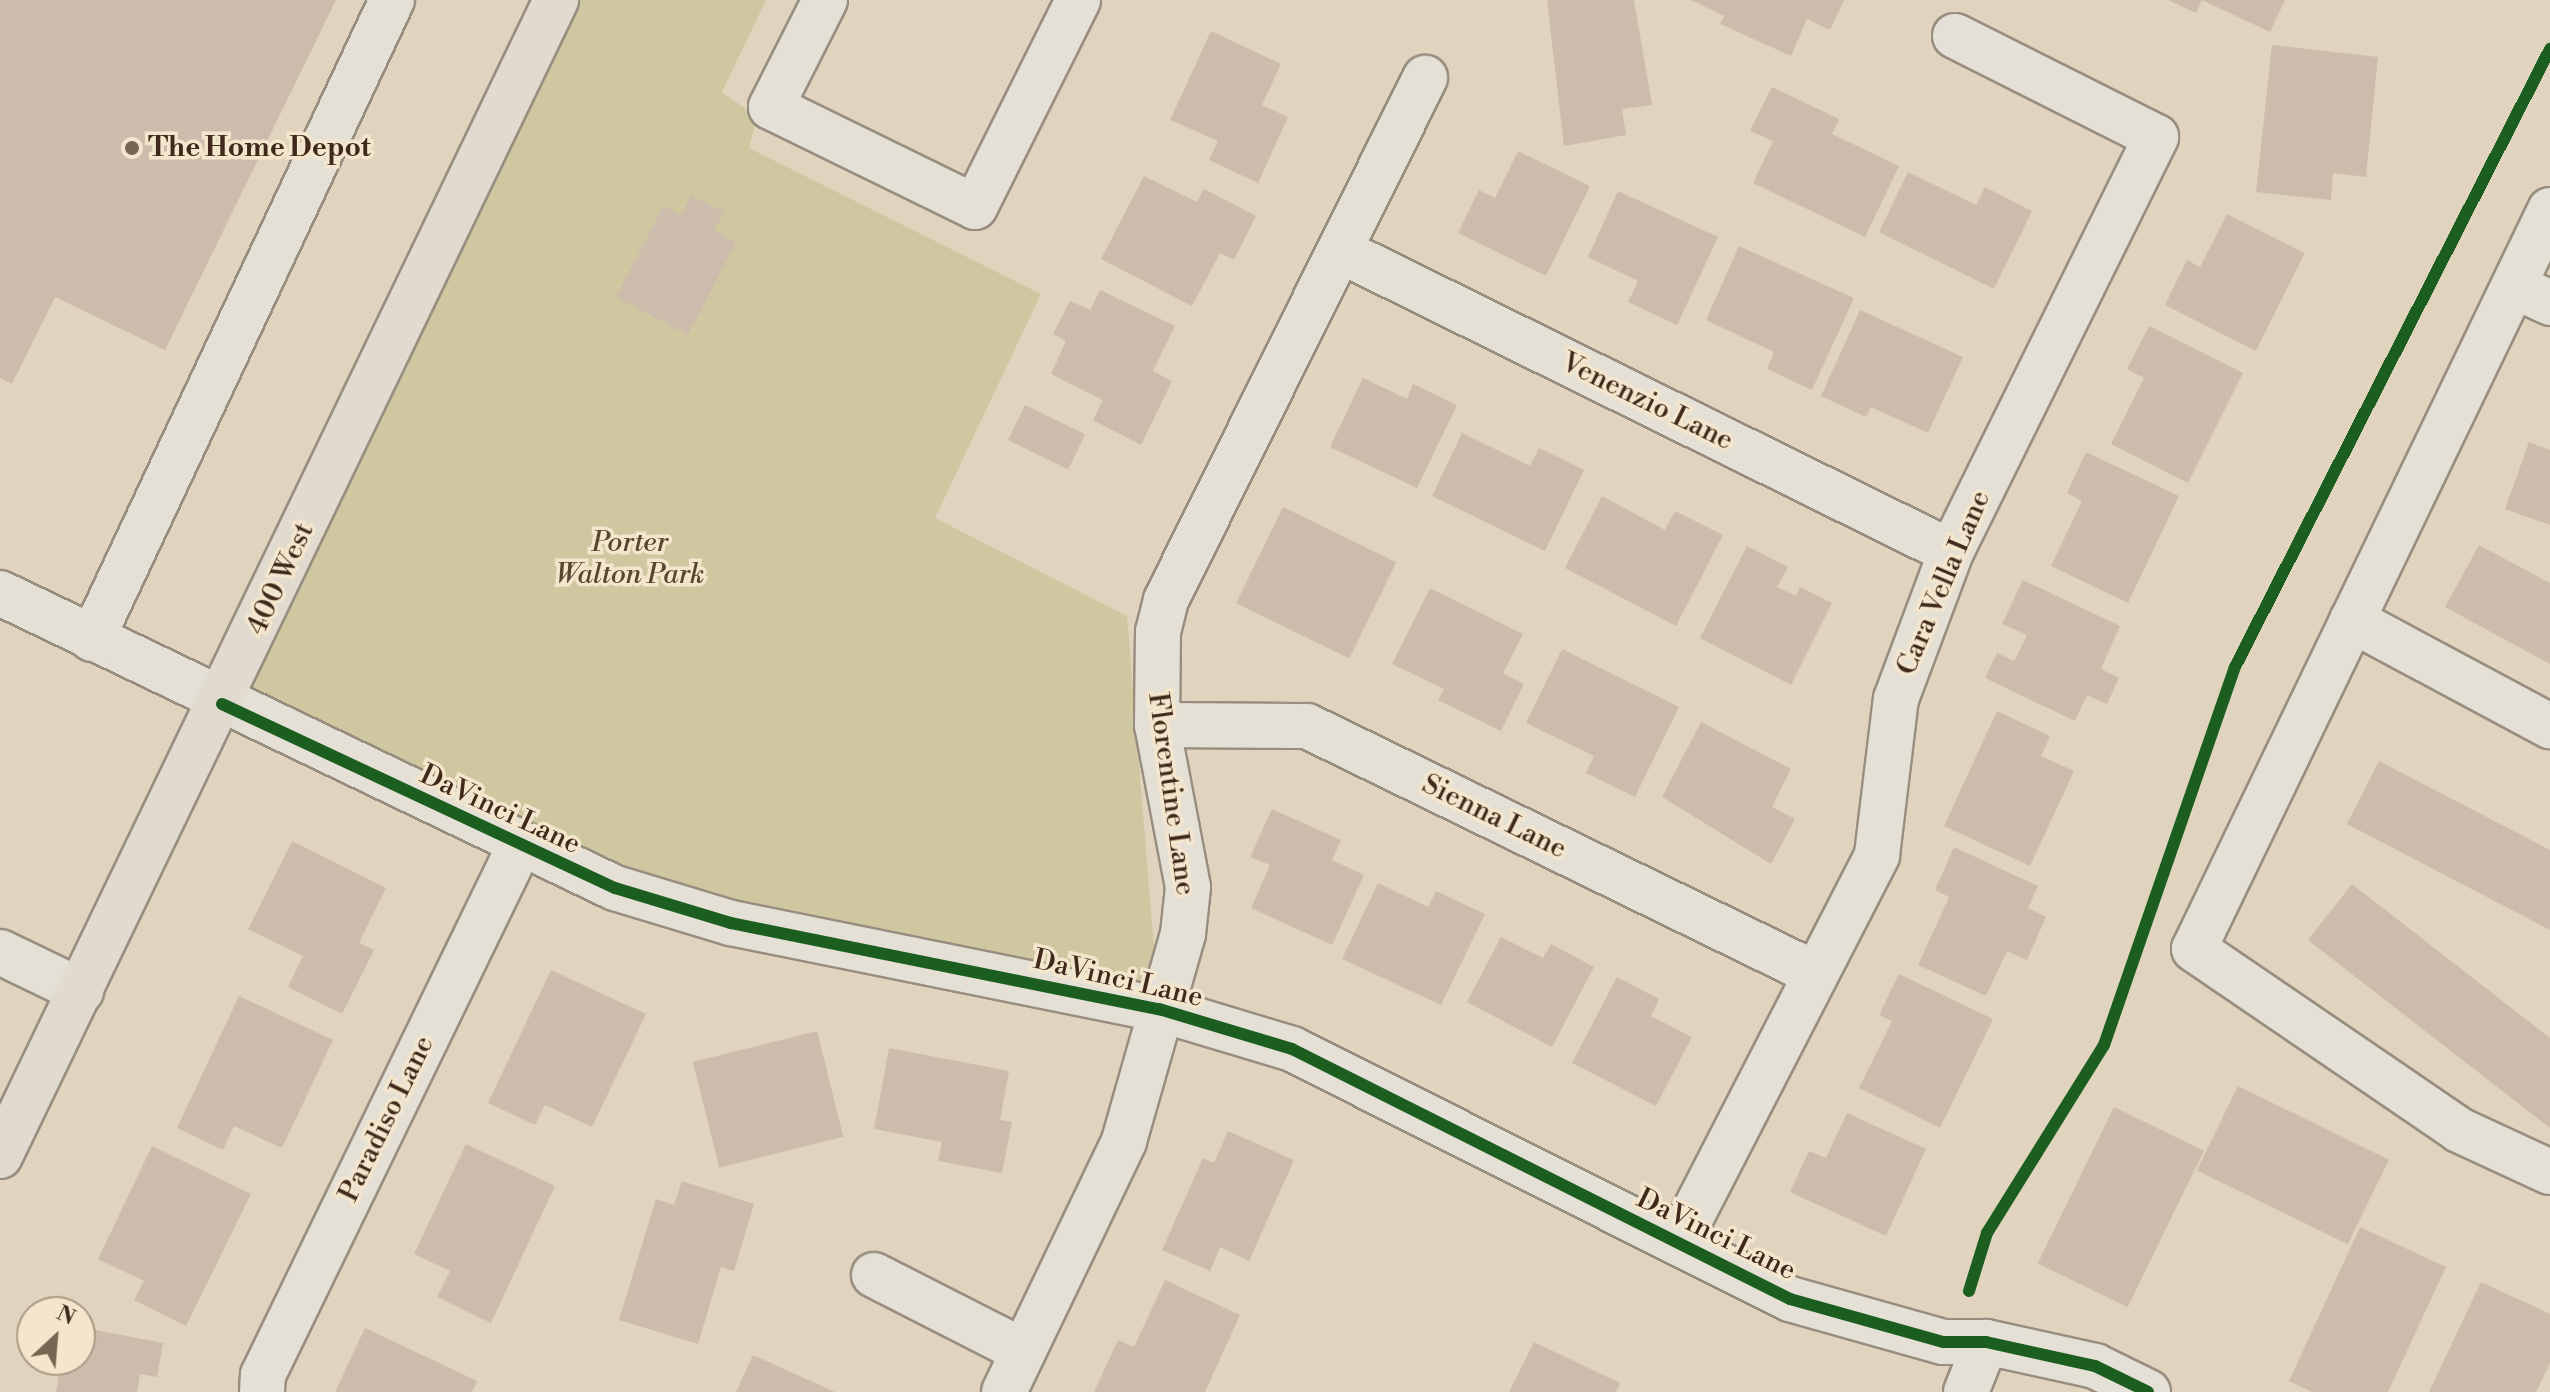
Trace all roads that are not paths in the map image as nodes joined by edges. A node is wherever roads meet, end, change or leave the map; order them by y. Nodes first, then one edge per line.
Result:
1 (392, 0) edge
2 (556, 0) edge
3 (825, 0) edge
4 (1078, 0) edge
5 (1955, 36) dead end
6 (1425, 78) dead end
7 (2550, 210) edge
8 (1343, 252) junction
9 (2532, 294) edge
10 (1951, 552) junction
11 (0, 593) edge
12 (2352, 620) junction
13 (92, 639) junction
14 (222, 704) junction
15 (1157, 725) junction
16 (2550, 726) edge
17 (519, 847) junction
18 (0, 952) edge
19 (1816, 974) junction
20 (81, 991) junction
21 (1159, 1009) junction
22 (0, 1156) edge
23 (2550, 1172) edge
24 (1678, 1243) junction
25 (874, 1275) dead end
26 (1986, 1342) junction
27 (1023, 1351) junction
28 (262, 1392) edge
29 (1004, 1392) edge
30 (1966, 1392) edge
31 (2148, 1392) edge

1 - 13 street
2 - 14 main road, 400 West
3 - 4 street
5 - 10 street, Cara Vella Lane
6 - 8 street, Florentine Lane
7 - 9 street
8 - 10 street, Venenzio Lane
8 - 15 street, Florentine Lane
9 - 12 street
10 - 19 street, Cara Vella Lane
11 - 13 street, DaVinci Lane
12 - 16 street
12 - 23 street
13 - 14 street, DaVinci Lane
14 - 17 street, DaVinci Lane
14 - 20 main road, 400 West
15 - 19 street, Sienna Lane
15 - 21 street, Florentine Lane
17 - 21 street, DaVinci Lane
17 - 28 street, Paradiso Lane
18 - 20 street
19 - 24 street, Cara Vella Lane
20 - 22 main road, 400 West
21 - 24 street, DaVinci Lane
21 - 27 street, Florentine Lane
24 - 26 street, DaVinci Lane
25 - 27 street
26 - 30 street
26 - 31 street, DaVinci Lane
27 - 29 street, Florentine Lane

